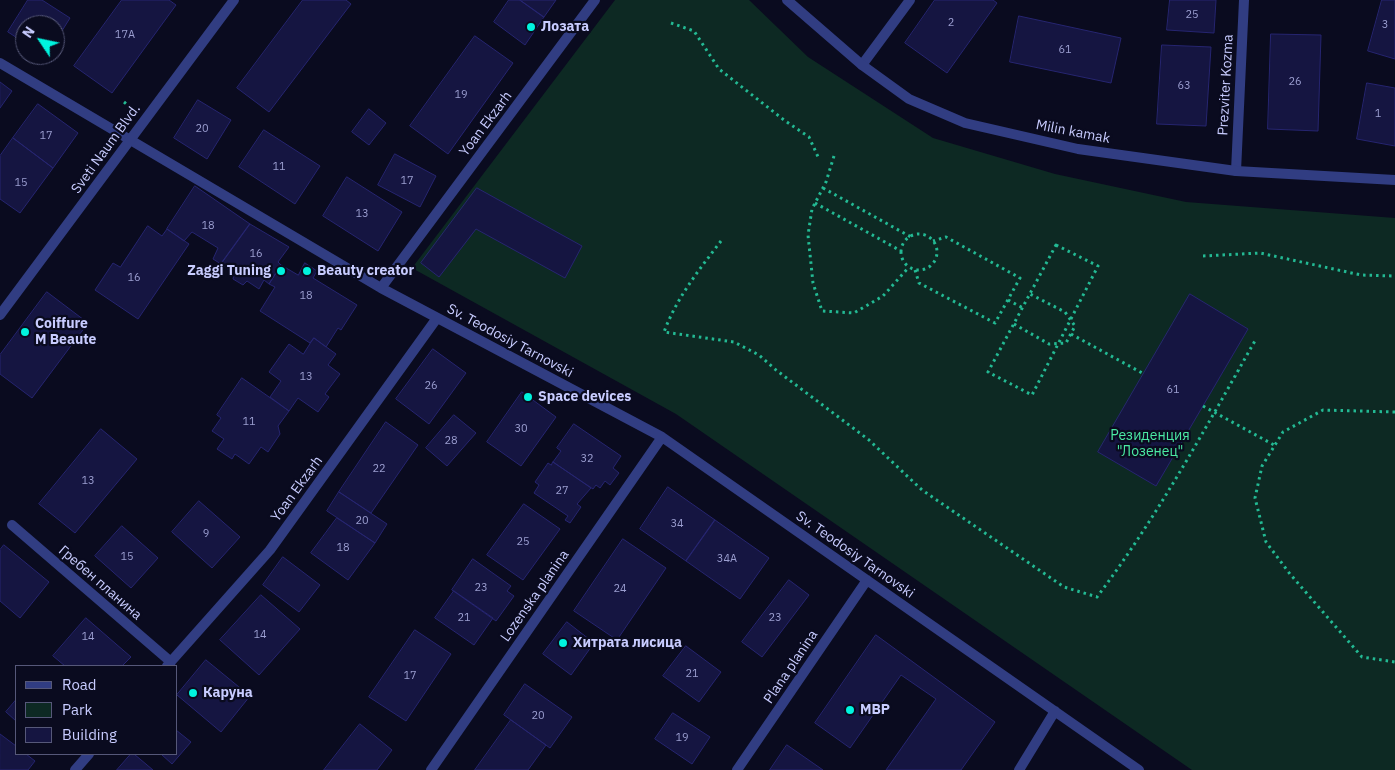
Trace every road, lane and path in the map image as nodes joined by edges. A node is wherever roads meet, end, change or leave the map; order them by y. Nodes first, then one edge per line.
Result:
1 (234, 0) edge
2 (595, 0) edge
3 (787, 0) edge
4 (910, 0) edge
5 (1244, 0) edge
6 (671, 23) dead end
7 (0, 63) edge
8 (862, 65) junction
9 (124, 102) dead end
10 (130, 107) dead end
11 (130, 140) junction
12 (834, 156) dead end
13 (819, 159) dead end
14 (1236, 170) junction
15 (1395, 180) edge
16 (823, 188) junction
17 (815, 204) junction
18 (910, 237) junction
19 (721, 241) dead end
20 (933, 241) junction
21 (901, 252) junction
22 (1204, 256) dead end
23 (909, 267) junction
24 (915, 270) junction
25 (1395, 276) edge
26 (381, 288) junction
27 (1030, 294) junction
28 (1008, 300) junction
29 (1022, 308) junction
30 (0, 315) edge
31 (437, 318) junction
32 (1071, 318) junction
33 (1014, 324) junction
34 (1071, 334) junction
35 (1256, 339) dead end
36 (1058, 344) junction
37 (1144, 374) dead end
38 (1203, 406) dead end
39 (1214, 412) junction
40 (1395, 412) edge
41 (662, 437) junction
42 (1274, 445) junction
43 (12, 525) dead end
44 (867, 580) junction
45 (1395, 662) edge
46 (169, 664) edge
47 (1055, 711) junction
48 (88, 755) edge
49 (75, 770) edge
50 (430, 770) edge
51 (737, 770) edge
52 (1019, 770) edge
53 (1139, 770) edge

1 - 11 street, Sveti Naum Blvd.
2 - 26 street, Yoan Ekzarh
3 - 8 street, Milin kamak
4 - 8 street
5 - 14 street, Prezviter Kozma
6 - 13 path
7 - 11 street, Sv. Teodosiy Tarnovski
8 - 14 street, Milin kamak
9 - 10 path
11 - 26 street, Sv. Teodosiy Tarnovski
11 - 30 street, Sveti Naum Blvd.
12 - 16 path
14 - 15 street, Milin kamak
16 - 17 path
16 - 18 path
17 - 21 path
17 - 23 path
18 - 20 path
18 - 21 path
19 - 39 path
20 - 24 path
20 - 28 path
21 - 23 path
22 - 25 path
23 - 24 path
24 - 28 path
26 - 31 street, Sv. Teodosiy Tarnovski
27 - 29 path
27 - 32 path
27 - 32 path
28 - 29 path
29 - 33 path
31 - 41 street, Sv. Teodosiy Tarnovski
31 - 46 street, Yoan Ekzarh
32 - 34 path
32 - 36 path
33 - 36 path
33 - 36 path
34 - 36 path
34 - 37 path
35 - 39 path
38 - 39 path
39 - 42 path
40 - 42 path
41 - 44 street, Sv. Teodosiy Tarnovski
41 - 50 street, Lozenska planina
42 - 45 path
43 - 46 street, Гребен планина
44 - 47 street, Sv. Teodosiy Tarnovski
44 - 51 street, Plana planina
47 - 52 street
47 - 53 street, Sv. Teodosiy Tarnovski
48 - 49 street

